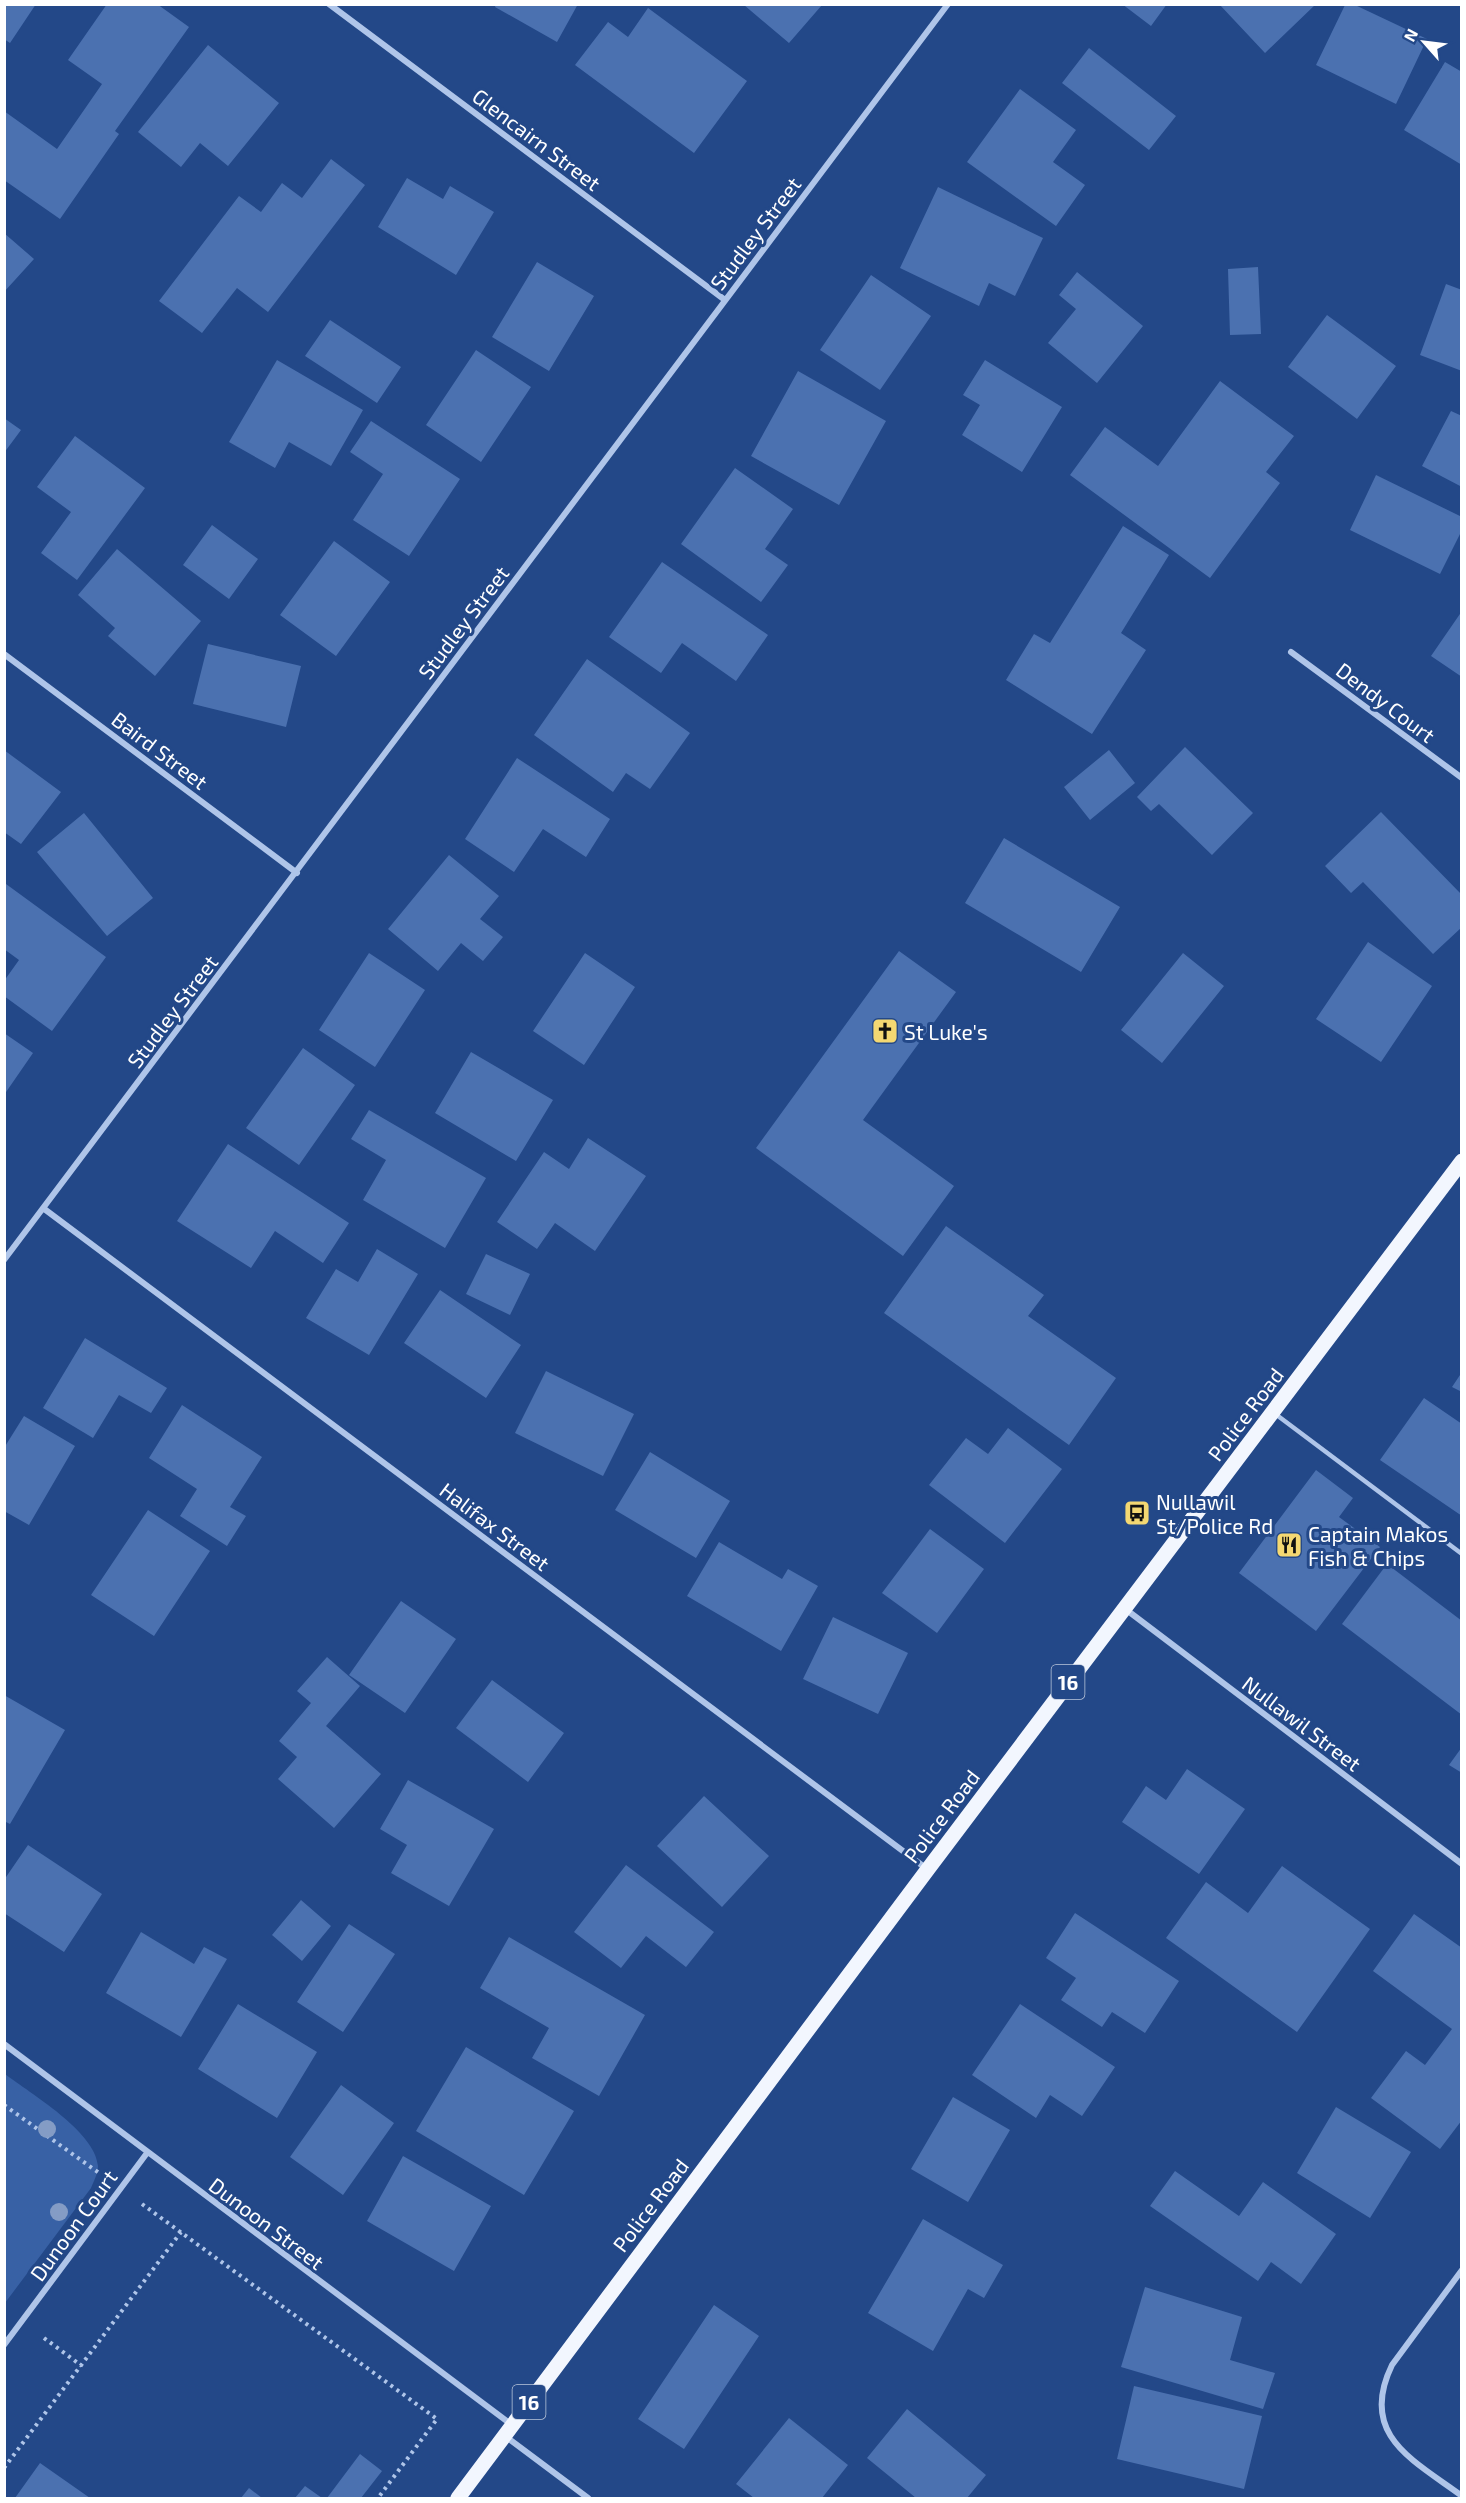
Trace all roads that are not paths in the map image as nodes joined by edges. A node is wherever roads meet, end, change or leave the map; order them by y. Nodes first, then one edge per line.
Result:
1 (329, 4) edge
2 (948, 4) edge
3 (725, 300) junction
4 (1292, 652) dead end
5 (4, 654) edge
6 (1461, 778) edge
7 (297, 873) junction
8 (1461, 1161) edge
9 (44, 1208) junction
10 (4, 1260) edge
11 (1273, 1412) junction
12 (1461, 1554) edge
13 (1124, 1608) junction
14 (1461, 1864) edge
15 (928, 1869) junction
16 (4, 2044) edge
17 (147, 2153) junction
18 (1461, 2270) edge
19 (4, 2345) edge
20 (508, 2431) junction
21 (1461, 2496) edge
22 (458, 2499) edge
23 (588, 2499) edge

1 - 3 street, Glencairn Street
2 - 3 street, Studley Street
3 - 7 street, Studley Street
4 - 6 street, Dendy Court
5 - 7 street, Baird Street
7 - 9 street, Studley Street
8 - 11 main road, Police Road / 16
9 - 10 street, Studley Street
9 - 15 street, Halifax Street
11 - 12 lane
11 - 13 main road, Police Road / 16
13 - 14 street, Nullawil Street
13 - 15 main road, Police Road / 16
15 - 20 main road, Police Road / 16
16 - 17 street, Dunoon Street
17 - 19 street, Dunoon Court
17 - 20 street, Dunoon Street
18 - 21 street
20 - 22 main road, Police Road / 16
20 - 23 street, Dunoon Street

